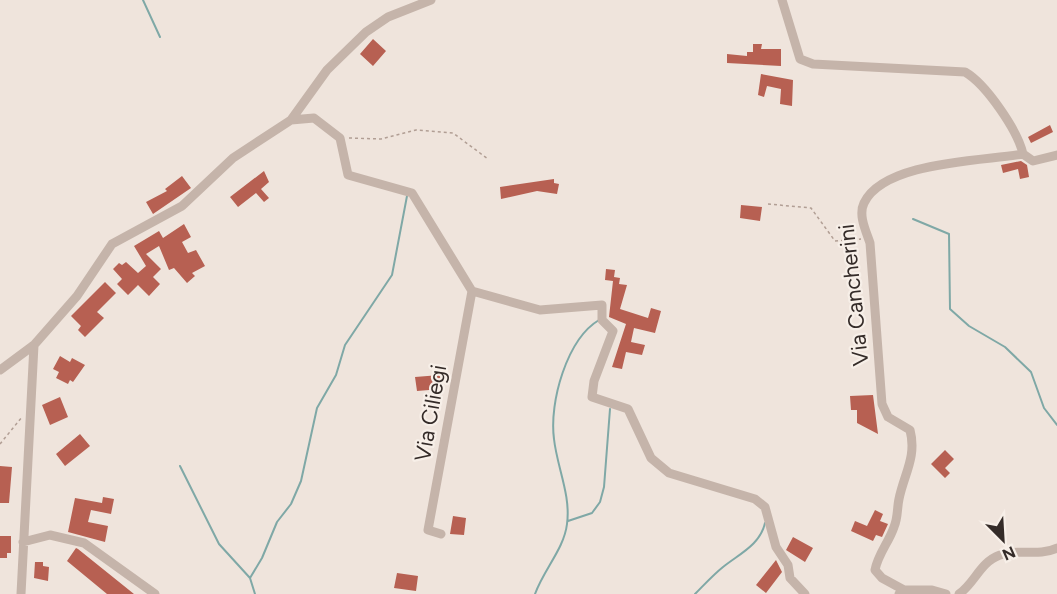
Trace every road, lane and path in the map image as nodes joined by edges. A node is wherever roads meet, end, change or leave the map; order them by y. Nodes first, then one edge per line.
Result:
1 (431, 0) edge
2 (782, 0) edge
3 (291, 120) junction
4 (339, 138) junction
5 (1023, 154) junction
6 (1057, 155) edge
7 (489, 159) dead end
8 (768, 204) dead end
9 (868, 238) junction
10 (472, 291) junction
11 (34, 345) junction
12 (0, 369) edge
13 (29, 407) junction
14 (0, 444) edge
15 (441, 534) dead end
16 (24, 542) junction
17 (1057, 549) edge
18 (902, 592) edge
19 (21, 594) edge
20 (155, 594) edge
21 (805, 594) edge
22 (946, 594) edge
23 (959, 594) edge

1 - 3 street
2 - 5 street
3 - 4 street
3 - 11 street
4 - 7 path
4 - 10 street
5 - 6 street
5 - 9 street, Via Cancherini
8 - 9 path
9 - 18 street, Via Cancherini
10 - 15 street, Via Ciliegi
10 - 21 street
11 - 12 street
11 - 13 street
13 - 14 path
13 - 16 street
16 - 19 street
16 - 20 street
17 - 23 street
18 - 22 street

